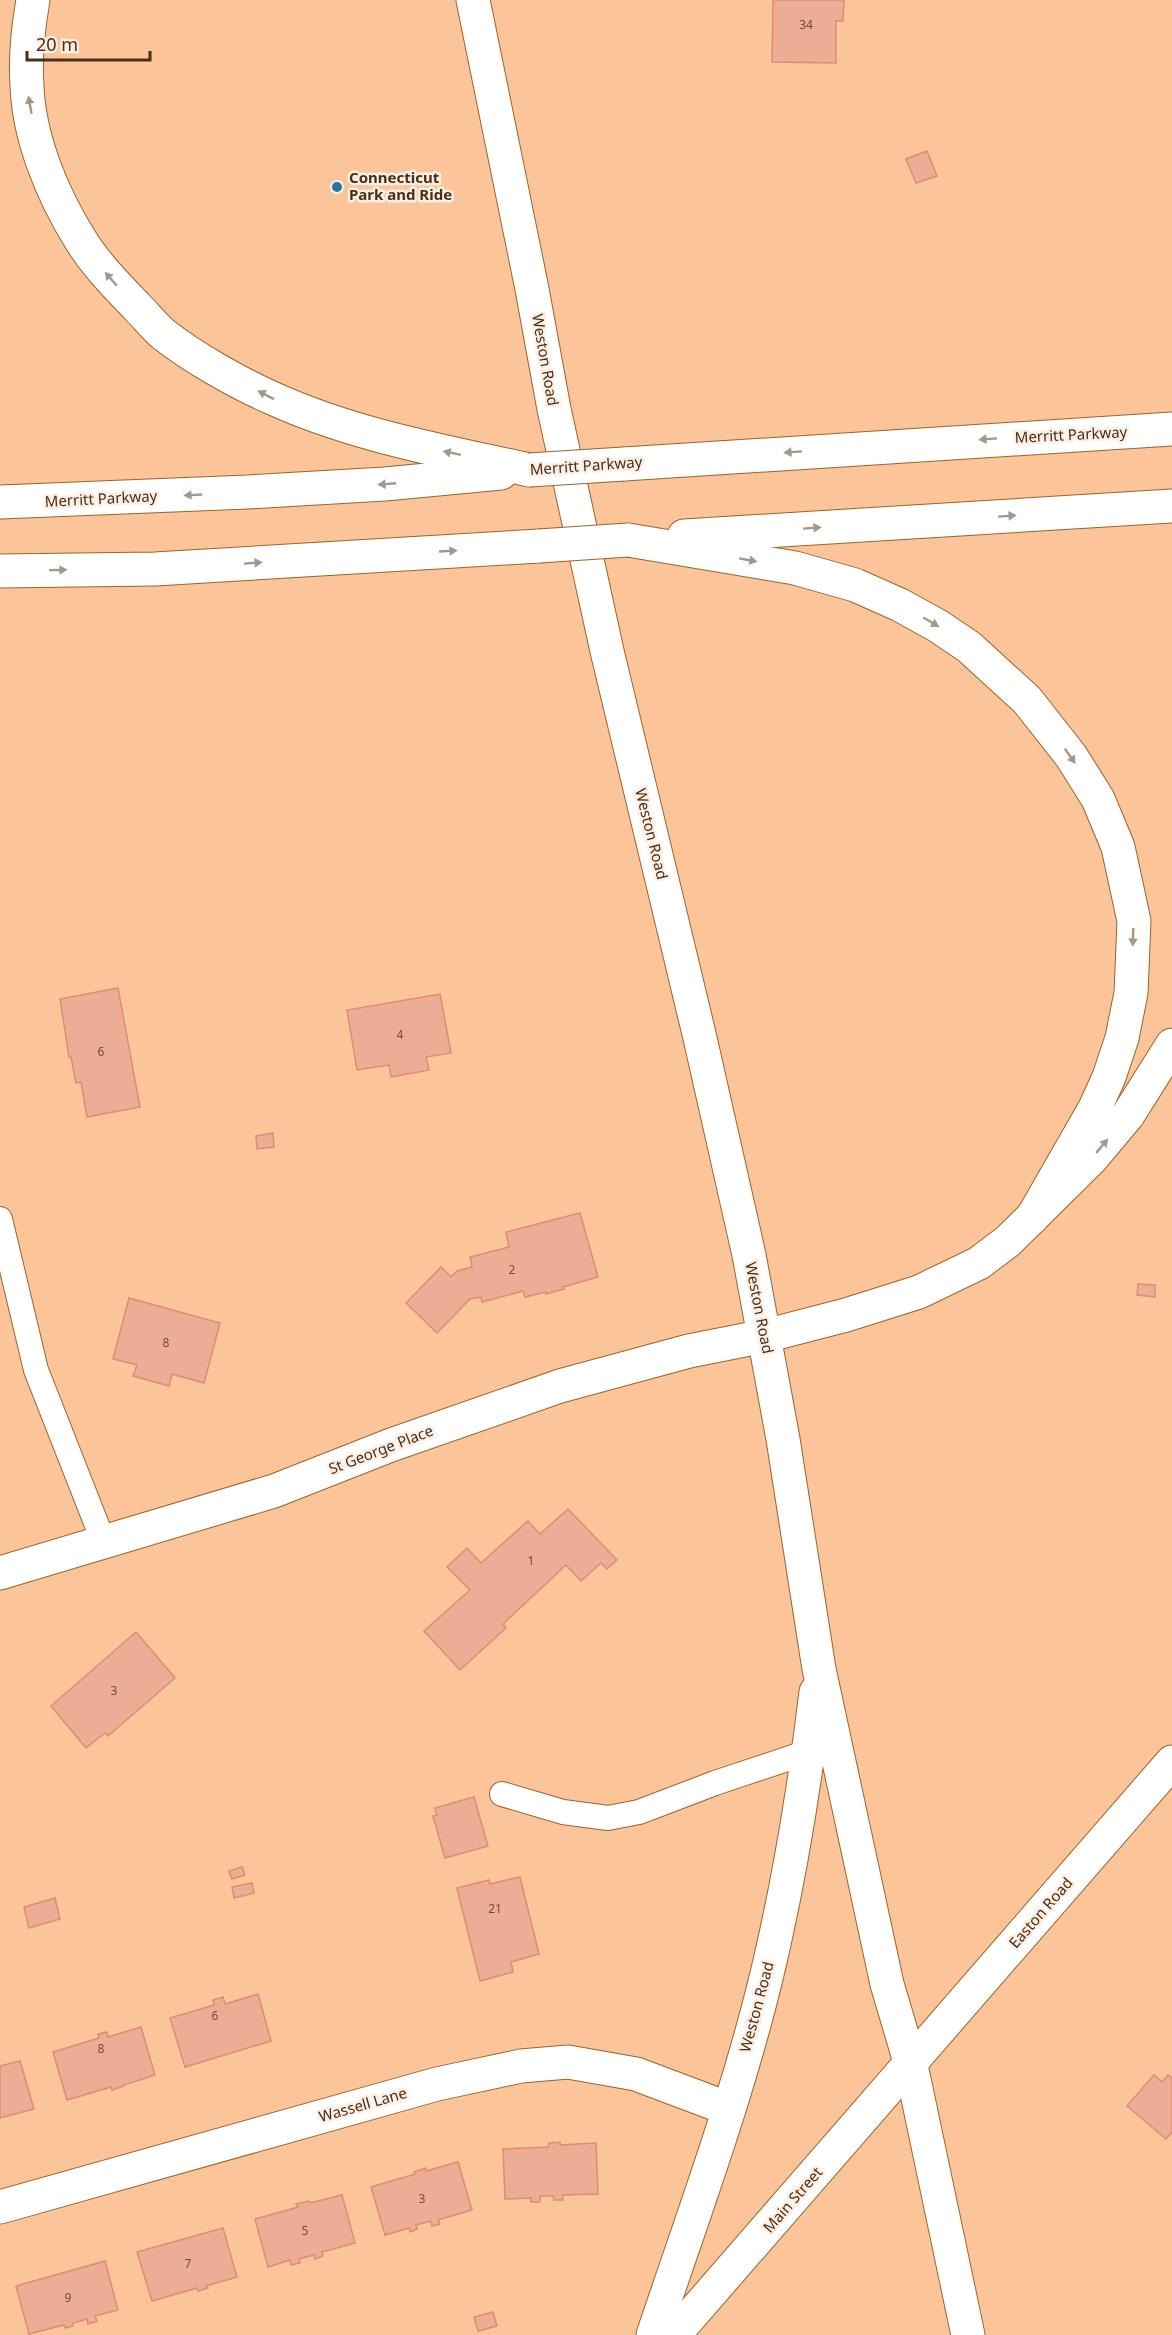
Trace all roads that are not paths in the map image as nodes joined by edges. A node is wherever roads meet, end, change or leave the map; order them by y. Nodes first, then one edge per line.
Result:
1 (33, 0) edge
2 (473, 0) edge
3 (1172, 429) edge
4 (529, 470) junction
5 (0, 502) edge
6 (1172, 506) edge
7 (628, 540) junction
8 (0, 571) edge
9 (1172, 1045) edge
10 (1032, 1218) junction
11 (0, 1219) edge
12 (765, 1336) junction
13 (104, 1544) junction
14 (0, 1573) edge
15 (819, 1669) junction
16 (808, 1752) junction
17 (1172, 1762) edge
18 (502, 1794) dead end
19 (911, 2065) junction
20 (729, 2109) junction
21 (0, 2207) edge
22 (653, 2335) edge
23 (674, 2335) edge
24 (968, 2335) edge

4 -> 1 main road
2 - 12 main road, Weston Road
3 -> 4 main road, Merritt Parkway, bridge
4 -> 5 main road, Merritt Parkway
7 -> 6 main road
8 -> 7 main road, bridge
7 -> 10 main road
10 -> 9 main road, St George Place
10 - 12 main road, St George Place
11 - 13 lane
12 - 13 main road, St George Place
12 - 15 main road, Weston Road
13 - 14 main road, St George Place
15 - 16 main road, Weston Road
15 - 19 main road, Weston Road
16 - 18 lane
16 - 20 main road, Weston Road
17 - 19 main road, Easton Road
19 - 23 main road, Main Street
19 - 24 main road, Weston Road
20 - 21 main road, Wassell Lane
20 - 22 main road, Weston Road

